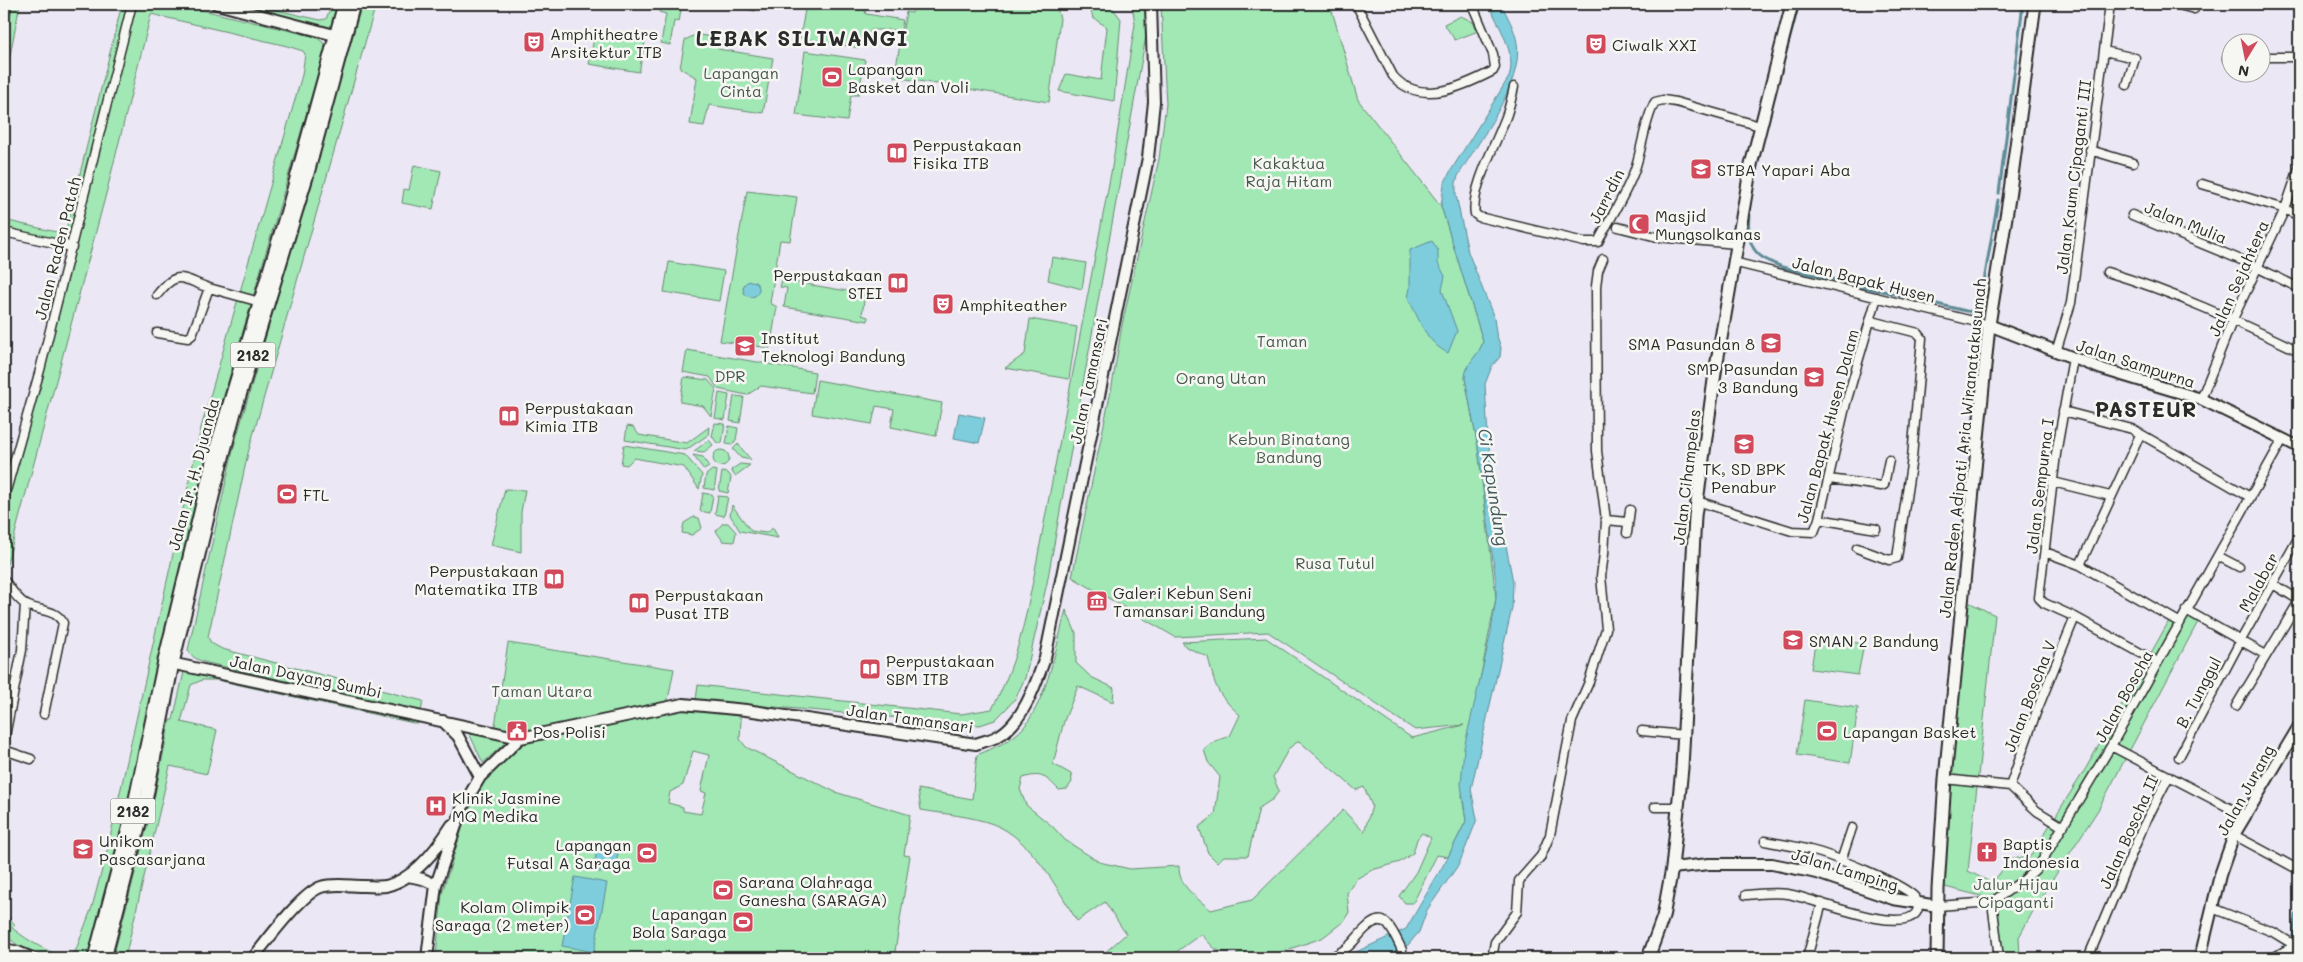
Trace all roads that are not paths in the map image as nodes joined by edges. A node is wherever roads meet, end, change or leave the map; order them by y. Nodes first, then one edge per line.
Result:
1 (7, 4) edge
2 (132, 4) edge
3 (217, 4) edge
4 (344, 4) edge
5 (354, 4) edge
6 (1152, 4) edge
7 (1356, 4) edge
8 (1472, 4) edge
9 (1792, 4) edge
10 (2035, 4) edge
11 (2110, 4) edge
12 (2175, 4) edge
13 (2194, 9) dead end
14 (4, 22) edge
15 (340, 37) junction
16 (2104, 51) junction
17 (2270, 57) edge
18 (2299, 57) edge
19 (2127, 85) dead end
20 (1514, 87) dead end
21 (1760, 126) junction
22 (2090, 150) junction
23 (2133, 163) dead end
24 (2299, 168) edge
25 (302, 176) junction
26 (2202, 184) dead end
27 (2285, 209) junction
28 (2132, 215) dead end
29 (2299, 216) edge
30 (1618, 227) dead end
31 (4, 232) edge
32 (1737, 244) junction
33 (72, 247) junction
34 (1603, 259) dead end
35 (1733, 262) junction
36 (2257, 267) junction
37 (2107, 272) dead end
38 (209, 288) junction
39 (2299, 288) edge
40 (157, 295) dead end
41 (1877, 298) junction
42 (260, 302) junction
43 (2233, 319) junction
44 (1871, 321) junction
45 (1988, 325) junction
46 (158, 333) dead end
47 (2299, 351) edge
48 (2056, 352) junction
49 (2072, 361) junction
50 (242, 376) junction
51 (2201, 400) junction
52 (2062, 410) junction
53 (231, 411) junction
54 (2140, 435) junction
55 (2283, 439) junction
56 (2299, 447) edge
57 (1889, 460) dead end
58 (1829, 479) junction
59 (2053, 482) junction
60 (2110, 496) junction
61 (2250, 496) junction
62 (4, 498) edge
63 (1697, 501) junction
64 (1630, 510) dead end
65 (1819, 519) junction
66 (1606, 520) junction
67 (1627, 522) junction
68 (1876, 529) dead end
69 (1627, 533) dead end
70 (2299, 537) edge
71 (1857, 548) dead end
72 (2045, 552) junction
73 (2218, 556) junction
74 (2080, 565) junction
75 (2239, 566) dead end
76 (4, 580) edge
77 (2273, 584) junction
78 (2299, 601) edge
79 (25, 604) junction
80 (2186, 610) junction
81 (2075, 617) junction
82 (2179, 622) junction
83 (2241, 640) junction
84 (2266, 655) junction
85 (168, 662) junction
86 (2157, 662) junction
87 (2236, 706) dead end
88 (44, 714) dead end
89 (442, 720) junction
90 (2299, 726) edge
91 (1642, 731) dead end
92 (1684, 735) junction
93 (2296, 737) edge
94 (520, 738) junction
95 (4, 741) edge
96 (2111, 746) junction
97 (4, 750) edge
98 (2179, 757) dead end
99 (31, 759) dead end
100 (2169, 776) junction
101 (480, 777) junction
102 (1945, 779) junction
103 (2010, 786) junction
104 (1655, 807) dead end
105 (1679, 807) junction
106 (462, 808) junction
107 (2245, 816) junction
108 (2063, 827) junction
109 (1852, 828) dead end
110 (2234, 835) junction
111 (1765, 841) dead end
112 (1841, 861) junction
113 (1672, 868) junction
114 (2299, 870) edge
115 (408, 876) junction
116 (436, 885) junction
117 (1746, 895) dead end
118 (1992, 902) junction
119 (1822, 903) junction
120 (1919, 904) junction
121 (1938, 906) junction
122 (2212, 908) junction
123 (2297, 946) edge
124 (9, 951) edge
125 (32, 958) edge
126 (94, 958) edge
127 (105, 958) edge
128 (253, 958) edge
129 (427, 958) edge
130 (1330, 958) edge
131 (1398, 958) edge
132 (1492, 958) edge
133 (1648, 958) edge
134 (1807, 958) edge
135 (1937, 958) edge
136 (1999, 958) edge
137 (2088, 958) edge
138 (2200, 958) edge
139 (2273, 958) edge

1 - 14 street
2 - 33 street, Jalan Raden Patah
3 - 15 main road
4 - 15 main road, Jalan Ir. H. Djuanda / 2182
5 - 15 main road, Jalan Ir. H. Djuanda / 2182
6 - 94 main road, Jalan Tamansari
7 - 8 street
9 - 21 main road, Jalan Cihampelas
10 - 45 main road, Jalan Raden Adipati Aria Wiranatakusumah
11 - 16 street, Jalan Kaum Cipaganti III
12 - 13 street
15 - 25 main road, Jalan Ir. H. Djuanda / 2182
16 - 19 street
16 - 22 street, Jalan Kaum Cipaganti III
17 - 18 street
20 - 21 street, Jarrdin
21 - 32 main road, Jalan Cihampelas
22 - 23 street
22 - 48 street, Jalan Kaum Cipaganti III
24 - 27 street, Jalan Sejahtera
25 - 42 main road, Jalan Ir. H. Djuanda / 2182
25 - 50 main road, Jalan Ir. H. Djuanda / 2182
26 - 27 street
27 - 29 street
27 - 36 street, Jalan Sejahtera
28 - 36 street, Jalan Mulia
30 - 32 street
31 - 33 street
32 - 35 main road, Jalan Cihampelas
33 - 62 street, Jalan Raden Patah
34 - 66 street
35 - 41 street, Jalan Bapak Husen
35 - 63 main road, Jalan Cihampelas
36 - 39 street, Jalan Mulia
36 - 43 street, Jalan Sejahtera
37 - 43 street
38 - 40 street
38 - 42 street
38 - 46 street
41 - 44 street, Jalan Bapak Husen Dalam
41 - 45 street, Jalan Bapak Husen
42 - 50 main road, Jalan Ir. H. Djuanda / 2182
43 - 47 street
43 - 51 street, Jalan Sejahtera
44 - 58 street, Jalan Bapak Husen Dalam
44 - 71 street
45 - 48 main road, Jalan Sampurna
45 - 102 main road, Jalan Raden Adipati Aria Wiranatakusumah
48 - 49 main road, Jalan Sampurna
49 - 51 main road, Jalan Sampurna
49 - 52 street, Jalan Sempurna I
50 - 53 main road, Jalan Ir. H. Djuanda / 2182
51 - 55 main road, Jalan Sampurna
52 - 54 street
52 - 59 street, Jalan Sempurna I
53 - 85 main road, Jalan Ir. H. Djuanda / 2182
53 - 85 main road, Jalan Ir. H. Djuanda / 2182
54 - 60 street
54 - 61 street
55 - 56 main road, Jalan Sampurna
55 - 61 street, Jalan Boscha
57 - 58 street
58 - 65 street, Jalan Bapak Husen Dalam
59 - 60 street
59 - 72 street, Jalan Sempurna I
60 - 74 street
61 - 73 street, Jalan Boscha
63 - 65 street, Jalan Bapak Husen Dalam
63 - 92 main road, Jalan Cihampelas
64 - 67 street
65 - 68 street
66 - 67 street
66 - 132 street
67 - 69 street
70 - 77 street, Malabar
72 - 74 street
72 - 81 street, Jalan Sempurna I
73 - 75 street
73 - 80 street, Jalan Boscha
74 - 82 street
76 - 79 street
77 - 78 street
77 - 83 street, Malabar
78 - 84 street
79 - 88 street
79 - 95 street
80 - 82 street, Jalan Boscha
80 - 83 street
81 - 86 street
81 - 103 street, Jalan Boscha V
82 - 86 street, Jalan Boscha
83 - 84 street
83 - 98 street, B. Tunggul
84 - 87 street
85 - 89 main road, Jalan Dayang Sumbi
85 - 126 main road, Jalan Ir. H. Djuanda / 2182
85 - 127 main road, Jalan Ir. H. Djuanda / 2182
86 - 96 street, Jalan Boscha
89 - 94 main road, Jalan Dayang Sumbi
89 - 101 main road
90 - 93 main road, Jalan Jurang
91 - 92 street
92 - 105 main road, Jalan Cihampelas
93 - 107 main road, Jalan Jurang
94 - 101 main road
96 - 100 street, Jalan Boscha II
96 - 108 street, Jalan Boscha
97 - 99 street
100 - 107 street
100 - 137 street, Jalan Boscha II
101 - 106 main road
102 - 103 street
102 - 121 main road, Jalan Raden Adipati Aria Wiranatakusumah
103 - 108 street
104 - 105 street
105 - 113 main road, Jalan Cihampelas
106 - 115 main road
106 - 116 main road
107 - 110 main road, Jalan Jurang
108 - 118 street, Jalan Boscha
109 - 112 street
110 - 114 street
110 - 122 main road, Jalan Jurang
111 - 112 street, Jalan Lamping
112 - 120 street, Jalan Lamping
113 - 120 main road, Jalan Lamping
113 - 133 main road, Jalan Cihampelas
115 - 116 main road
115 - 128 main road
116 - 129 main road
117 - 119 street
118 - 121 street
118 - 136 street
119 - 120 street
119 - 134 street
120 - 121 main road, Jalan Lamping
121 - 135 main road, Jalan Raden Adipati Aria Wiranatakusumah
122 - 123 street
122 - 138 main road, Jalan Jurang
123 - 139 street
124 - 125 main road
130 - 131 street

